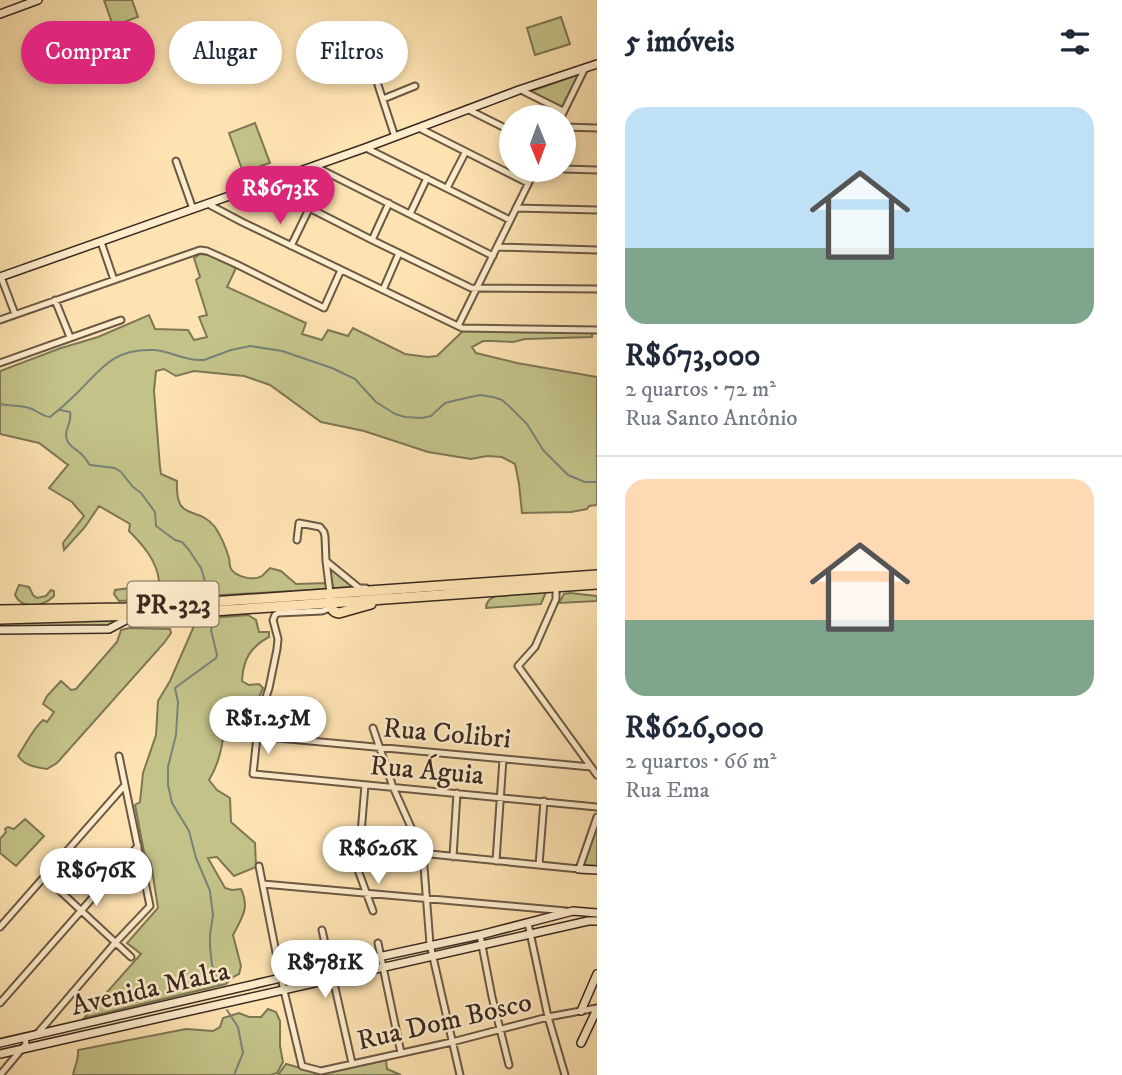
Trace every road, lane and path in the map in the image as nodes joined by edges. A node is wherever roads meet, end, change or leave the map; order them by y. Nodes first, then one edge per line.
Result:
1 (38, 0) edge
2 (0, 14) edge
3 (597, 64) edge
4 (585, 68) junction
5 (378, 85) dead end
6 (415, 86) dead end
7 (521, 90) junction
8 (383, 99) junction
9 (547, 105) edge
10 (566, 105) edge
11 (467, 110) junction
12 (499, 125) edge
13 (576, 127) edge
14 (419, 128) junction
15 (597, 128) edge
16 (395, 137) junction
17 (365, 148) junction
18 (465, 153) junction
19 (176, 161) dead end
20 (314, 166) junction
21 (576, 169) edge
22 (597, 170) edge
23 (427, 178) junction
24 (528, 183) joint
25 (262, 184) junction
26 (447, 188) junction
27 (388, 203) junction
28 (208, 204) junction
29 (516, 208) junction
30 (193, 209) junction
31 (309, 209) junction
32 (597, 210) edge
33 (410, 214) junction
34 (510, 220) junction
35 (372, 240) junction
36 (100, 242) junction
37 (291, 246) junction
38 (497, 247) junction
39 (597, 250) edge
40 (399, 253) junction
41 (493, 256) junction
42 (341, 270) junction
43 (0, 277) edge
44 (114, 280) junction
45 (477, 288) junction
46 (597, 289) edge
47 (383, 290) junction
48 (55, 300) junction
49 (15, 314) junction
50 (0, 320) edge
51 (121, 320) dead end
52 (458, 326) junction
53 (597, 330) edge
54 (70, 337) junction
55 (0, 363) edge
56 (297, 540) dead end
57 (326, 561) junction
58 (597, 575) edge
59 (597, 584) edge
60 (556, 587) junction
61 (380, 590) junction
62 (330, 601) junction
63 (264, 608) junction
64 (0, 610) edge
65 (171, 614) junction
66 (0, 620) edge
67 (273, 620) junction
68 (0, 630) edge
69 (373, 727) dead end
70 (256, 736) junction
71 (380, 747) junction
72 (119, 756) dead end
73 (503, 759) junction
74 (591, 767) junction
75 (597, 775) edge
76 (125, 785) junction
77 (365, 785) junction
78 (393, 787) junction
79 (457, 793) junction
80 (500, 797) junction
81 (544, 802) junction
82 (597, 807) edge
83 (597, 817) edge
84 (138, 846) junction
85 (360, 847) junction
86 (423, 855) junction
87 (453, 857) junction
88 (496, 861) junction
89 (539, 864) junction
90 (258, 866) dead end
91 (579, 869) junction
92 (597, 870) edge
93 (45, 877) junction
94 (263, 884) junction
95 (367, 893) junction
96 (426, 899) junction
97 (80, 911) junction
98 (373, 911) dead end
99 (573, 911) junction
100 (597, 913) edge
101 (597, 921) edge
102 (528, 923) junction
103 (0, 927) edge
104 (322, 930) dead end
105 (531, 934) junction
106 (480, 935) junction
107 (115, 943) junction
108 (377, 943) dead end
109 (430, 944) junction
110 (482, 946) junction
111 (380, 956) junction
112 (131, 957) dead end
113 (433, 957) junction
114 (331, 967) junction
115 (383, 967) junction
116 (597, 974) edge
117 (281, 978) junction
118 (333, 979) junction
119 (284, 990) junction
120 (0, 1003) edge
121 (597, 1009) edge
122 (580, 1011) junction
123 (548, 1017) junction
124 (501, 1029) junction
125 (36, 1035) junction
126 (25, 1037) junction
127 (452, 1042) junction
128 (0, 1043) edge
129 (581, 1043) dead end
130 (23, 1049) junction
131 (401, 1053) junction
132 (0, 1054) edge
133 (352, 1063) junction
134 (509, 1065) dead end
135 (460, 1074) edge
136 (0, 1075) edge
137 (565, 1075) edge

1 - 2 street
3 - 4 street
4 - 7 street
4 - 10 street
5 - 8 street
6 - 8 street
7 - 9 street
7 - 11 street
8 - 16 street
11 - 12 street
11 - 14 street
13 - 15 street
14 - 16 street
14 - 18 street
16 - 17 street
17 - 20 street
17 - 23 street
18 - 24 street
18 - 26 street
19 - 30 street
20 - 25 street
20 - 27 street
21 - 22 street
23 - 26 street
23 - 33 street
24 - 29 street
25 - 28 street
25 - 31 street
26 - 34 street
27 - 33 street
27 - 35 street
28 - 30 street
28 - 37 street
29 - 32 street
29 - 34 street
30 - 36 street
31 - 35 street
31 - 37 street
33 - 41 street
34 - 38 street
35 - 40 street
36 - 43 street
36 - 44 street
37 - 42 street
38 - 39 street
38 - 41 street
40 - 45 street
40 - 47 street
41 - 45 street
42 - 44 street
42 - 47 street
43 - 49 street
44 - 48 street
45 - 46 street
45 - 52 street
47 - 52 street
48 - 49 street
48 - 54 street
49 - 50 street
51 - 54 street
52 - 53 street
54 - 55 street
56 - 57 street
57 - 61 street
57 - 62 street
58 - 61 highway
59 - 60 highway
60 - 62 highway
60 - 74 street
61 - 62 highway
62 - 63 highway, PR-323
62 - 64 highway, PR-323
62 - 67 street
63 - 65 highway, PR-323
63 - 67 street
65 - 66 highway, PR-323
65 - 68 street
67 - 70 street
69 - 71 street
70 - 71 street, Rua Colibri
70 - 77 street, Rua Águia
71 - 73 street, Rua Colibri
71 - 78 street
72 - 76 street
73 - 74 street, Rua Colibri
73 - 80 street
74 - 75 street
76 - 84 street
76 - 93 street
77 - 78 street, Rua Águia
77 - 85 street
78 - 79 street, Rua Águia
78 - 86 street
79 - 80 street, Rua Águia
79 - 87 street
80 - 81 street, Rua Águia
80 - 88 street
81 - 82 street, Rua Águia
81 - 89 street
83 - 91 street
84 - 97 street
84 - 107 street
85 - 86 street
85 - 95 street
86 - 87 street
86 - 96 street
87 - 88 street
88 - 89 street
89 - 91 street
90 - 94 street
91 - 92 street
93 - 97 street
93 - 103 street
94 - 95 street
94 - 117 street
95 - 96 street
95 - 98 street
96 - 99 street
96 - 109 street
97 - 107 street
97 - 120 street
99 - 100 street, Avenida Malta
99 - 102 street, Avenida Malta
101 - 105 street, Avenida Malta
102 - 105 street
102 - 106 street, Avenida Malta
104 - 114 street
105 - 110 street, Avenida Malta
105 - 123 street
106 - 109 street, Avenida Malta
106 - 110 street
107 - 112 street
107 - 125 street
108 - 111 street
109 - 111 street, Avenida Malta
109 - 113 street
110 - 113 street, Avenida Malta
110 - 124 street
111 - 114 street, Avenida Malta
111 - 115 street
113 - 115 street, Avenida Malta
113 - 127 street
114 - 117 street, Avenida Malta
114 - 118 street
115 - 118 street, Avenida Malta
115 - 131 street
116 - 122 street
117 - 119 street
117 - 125 street, Avenida Malta
118 - 119 street, Avenida Malta
118 - 133 street
119 - 130 street, Avenida Malta
119 - 133 street, Rua Dom Bosco
121 - 122 street, Rua Dom Bosco
121 - 129 street
122 - 123 street, Rua Dom Bosco
123 - 124 street, Rua Dom Bosco
123 - 137 street
124 - 127 street, Rua Dom Bosco
124 - 134 street
125 - 126 street, Avenida Malta
126 - 128 street, Avenida Malta
126 - 130 street
127 - 131 street, Rua Dom Bosco
127 - 135 street
130 - 132 street, Avenida Malta
130 - 136 street
131 - 133 street, Rua Dom Bosco

